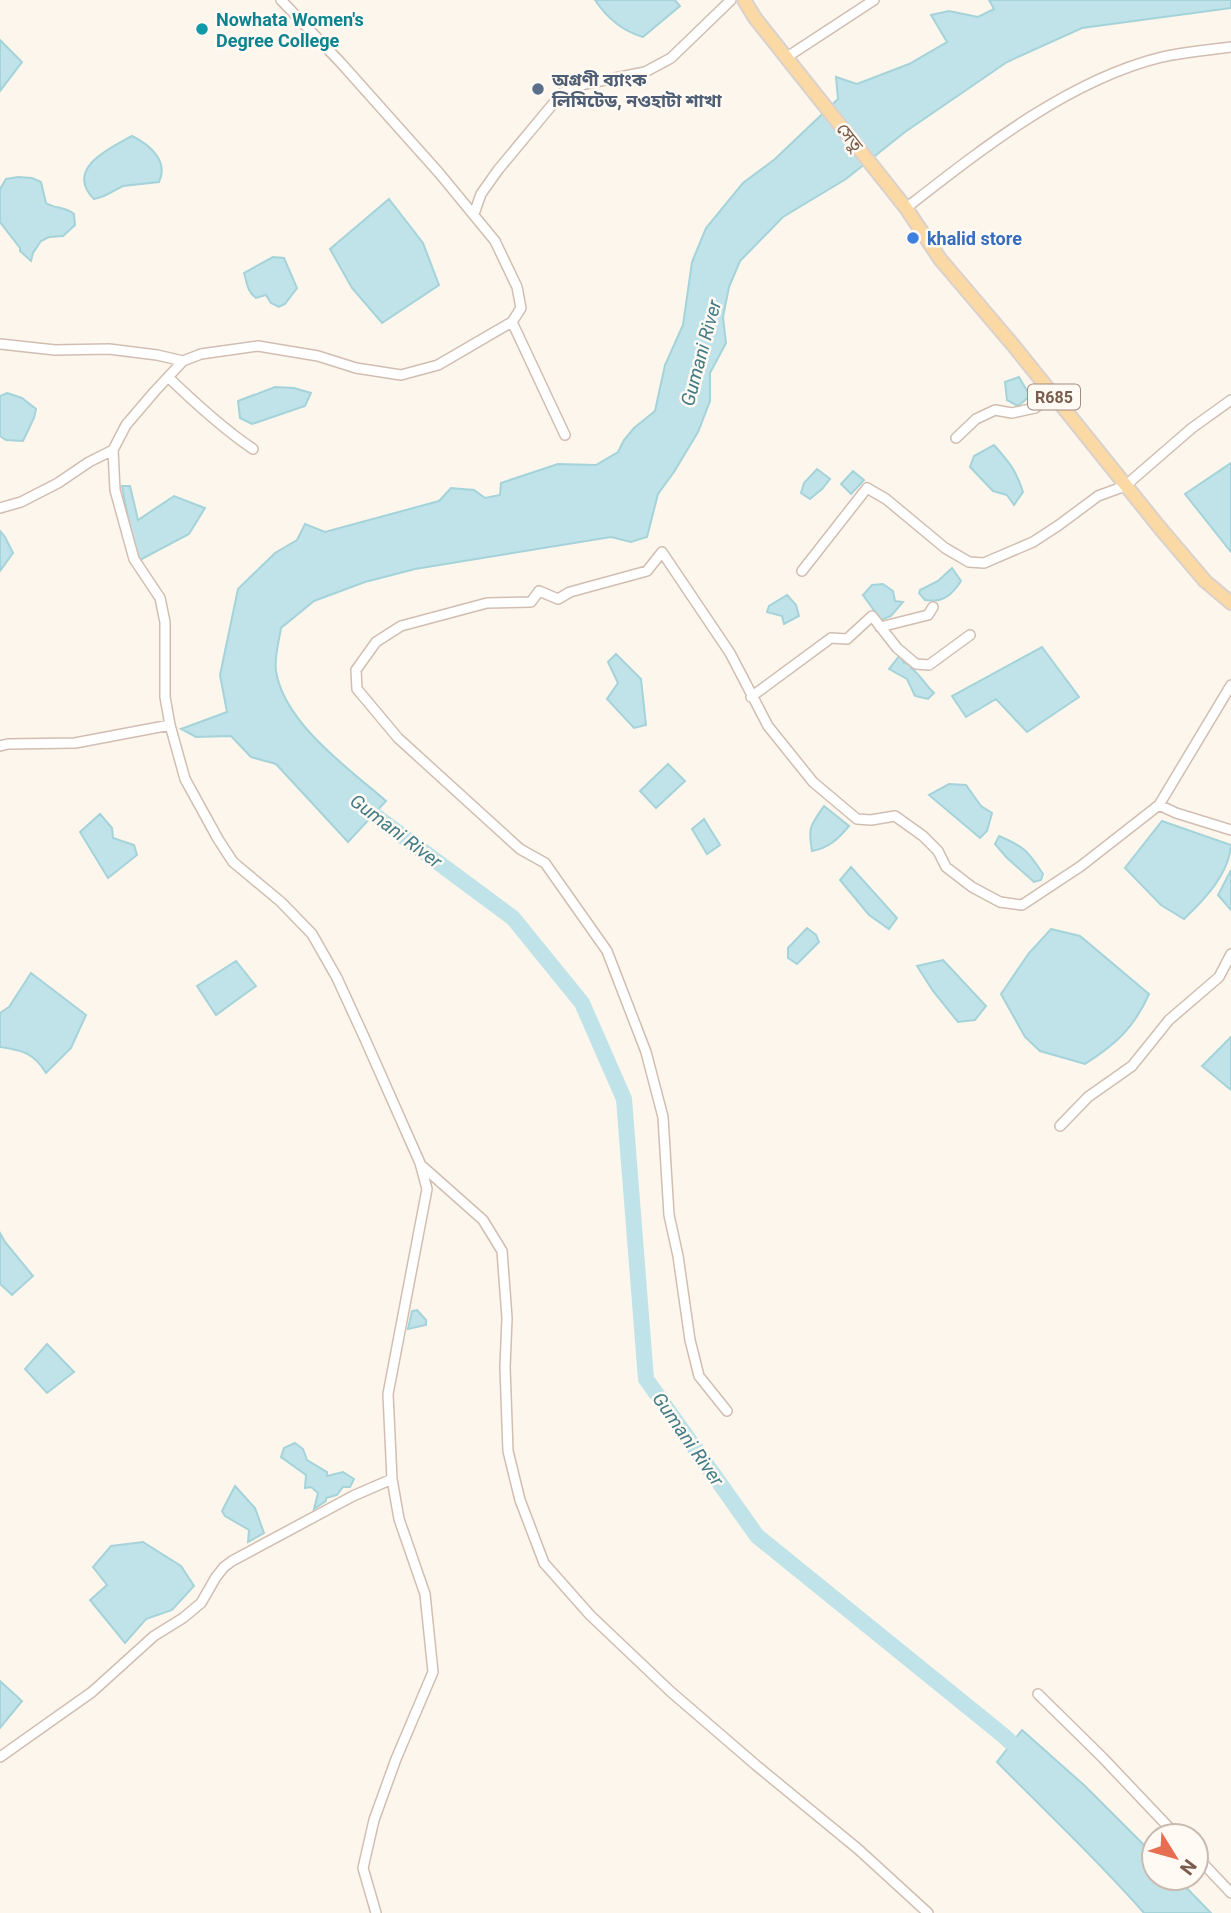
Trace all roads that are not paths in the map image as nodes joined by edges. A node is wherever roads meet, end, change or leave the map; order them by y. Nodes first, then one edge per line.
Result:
1 (281, 0) edge
2 (733, 0) edge
3 (744, 0) edge
4 (874, 0) edge
5 (755, 18) junction
6 (1231, 47) edge
7 (787, 57) junction
8 (906, 208) junction
9 (474, 215) junction
10 (512, 322) junction
11 (0, 344) edge
12 (183, 361) junction
13 (168, 377) junction
14 (1052, 395) junction
15 (1231, 400) edge
16 (565, 435) dead end
17 (956, 438) dead end
18 (253, 449) dead end
19 (113, 450) junction
20 (1125, 486) junction
21 (0, 508) edge
22 (802, 571) dead end
23 (1231, 603) edge
24 (933, 607) dead end
25 (880, 627) junction
26 (970, 635) dead end
27 (1231, 685) edge
28 (751, 697) junction
29 (170, 725) junction
30 (0, 746) edge
31 (1159, 805) junction
32 (1231, 830) edge
33 (1231, 954) edge
34 (1060, 1126) dead end
35 (420, 1163) junction
36 (727, 1410) dead end
37 (392, 1479) junction
38 (1038, 1694) dead end
39 (0, 1757) edge
40 (1164, 1822) edge
41 (1210, 1871) edge
42 (1231, 1893) edge
43 (376, 1913) edge
44 (928, 1913) edge

1 - 9 street
2 - 5 main road, R685
2 - 9 street
3 - 5 main road, R685
4 - 7 street
5 - 7 main road, R685
6 - 8 street
7 - 8 main road, সেতু / R685
8 - 14 main road, R685
9 - 10 street
10 - 12 street
10 - 16 street
11 - 12 street
12 - 13 street
13 - 18 street
13 - 19 street
14 - 17 street
14 - 20 main road, R685
15 - 20 street
19 - 21 street
19 - 29 street
20 - 22 street
20 - 23 main road, R685
24 - 25 street
25 - 26 street
25 - 28 street
27 - 31 street
28 - 31 street
28 - 36 street
29 - 30 street
29 - 35 street
31 - 32 street
33 - 34 street
35 - 37 street
35 - 44 street
37 - 39 street
37 - 43 street
38 - 40 street
41 - 42 street

